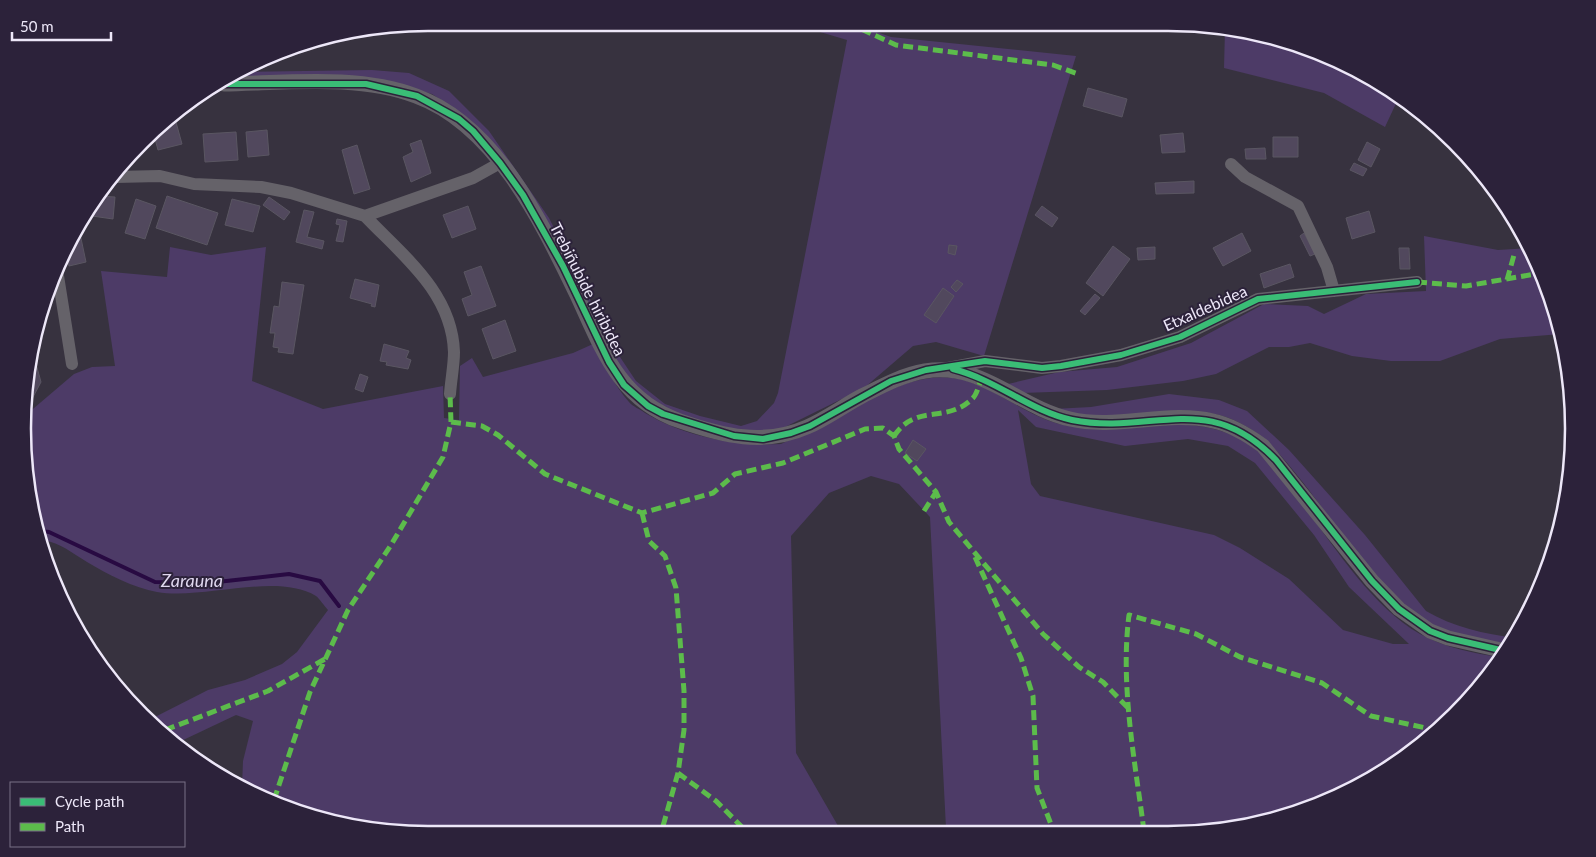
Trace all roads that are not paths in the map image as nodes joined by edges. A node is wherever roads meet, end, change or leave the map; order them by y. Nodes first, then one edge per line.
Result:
1 (230, 84) edge
2 (500, 163) junction
3 (1231, 164) dead end
4 (122, 177) edge
5 (364, 216) junction
6 (59, 282) edge
7 (1417, 282) dead end
8 (1334, 291) junction
9 (72, 364) dead end
10 (948, 368) junction
11 (450, 394) dead end
12 (1498, 649) edge

1 - 2 street, Trebiñubide hiribidea
2 - 5 street
2 - 10 street, Trebiñubide hiribidea
3 - 8 street
4 - 5 street
5 - 11 street
6 - 9 street
7 - 8 street, Etxaldebidea
8 - 10 street, Etxaldebidea
10 - 12 street

